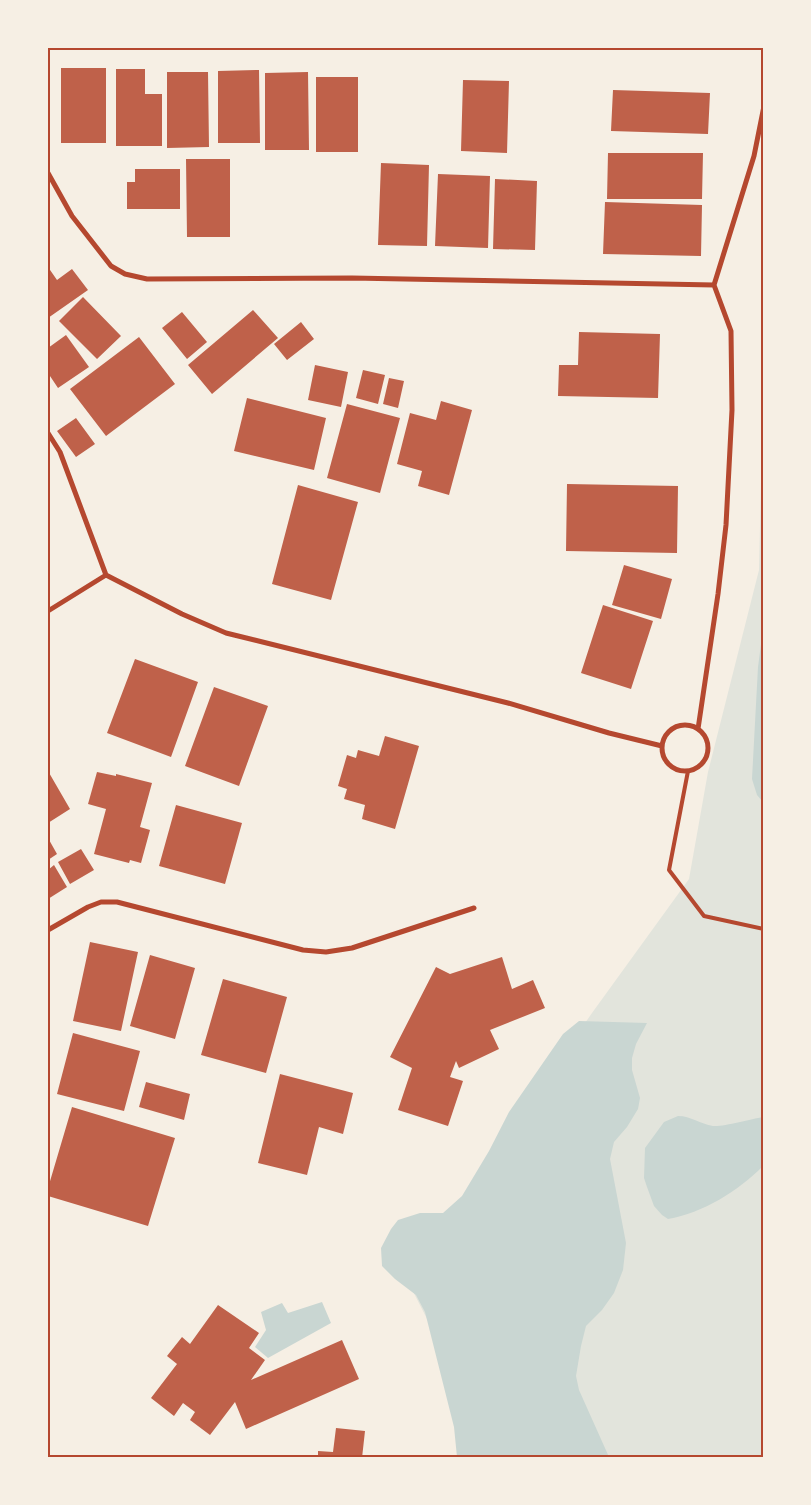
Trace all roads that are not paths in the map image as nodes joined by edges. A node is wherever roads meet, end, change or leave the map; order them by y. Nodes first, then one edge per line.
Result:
1 (764, 106) edge
2 (48, 173) edge
3 (714, 285) junction
4 (48, 434) edge
5 (106, 575) junction
6 (48, 611) edge
7 (698, 729) junction
8 (662, 746) junction
9 (688, 771) junction
10 (474, 908) dead end
11 (764, 929) edge
12 (48, 930) edge

1 - 3 street
2 - 3 street
3 - 7 street
4 - 5 street
5 - 6 street
5 - 8 street
7 - 8 street
7 - 9 street
8 - 9 street
9 - 11 lane
10 - 12 street

